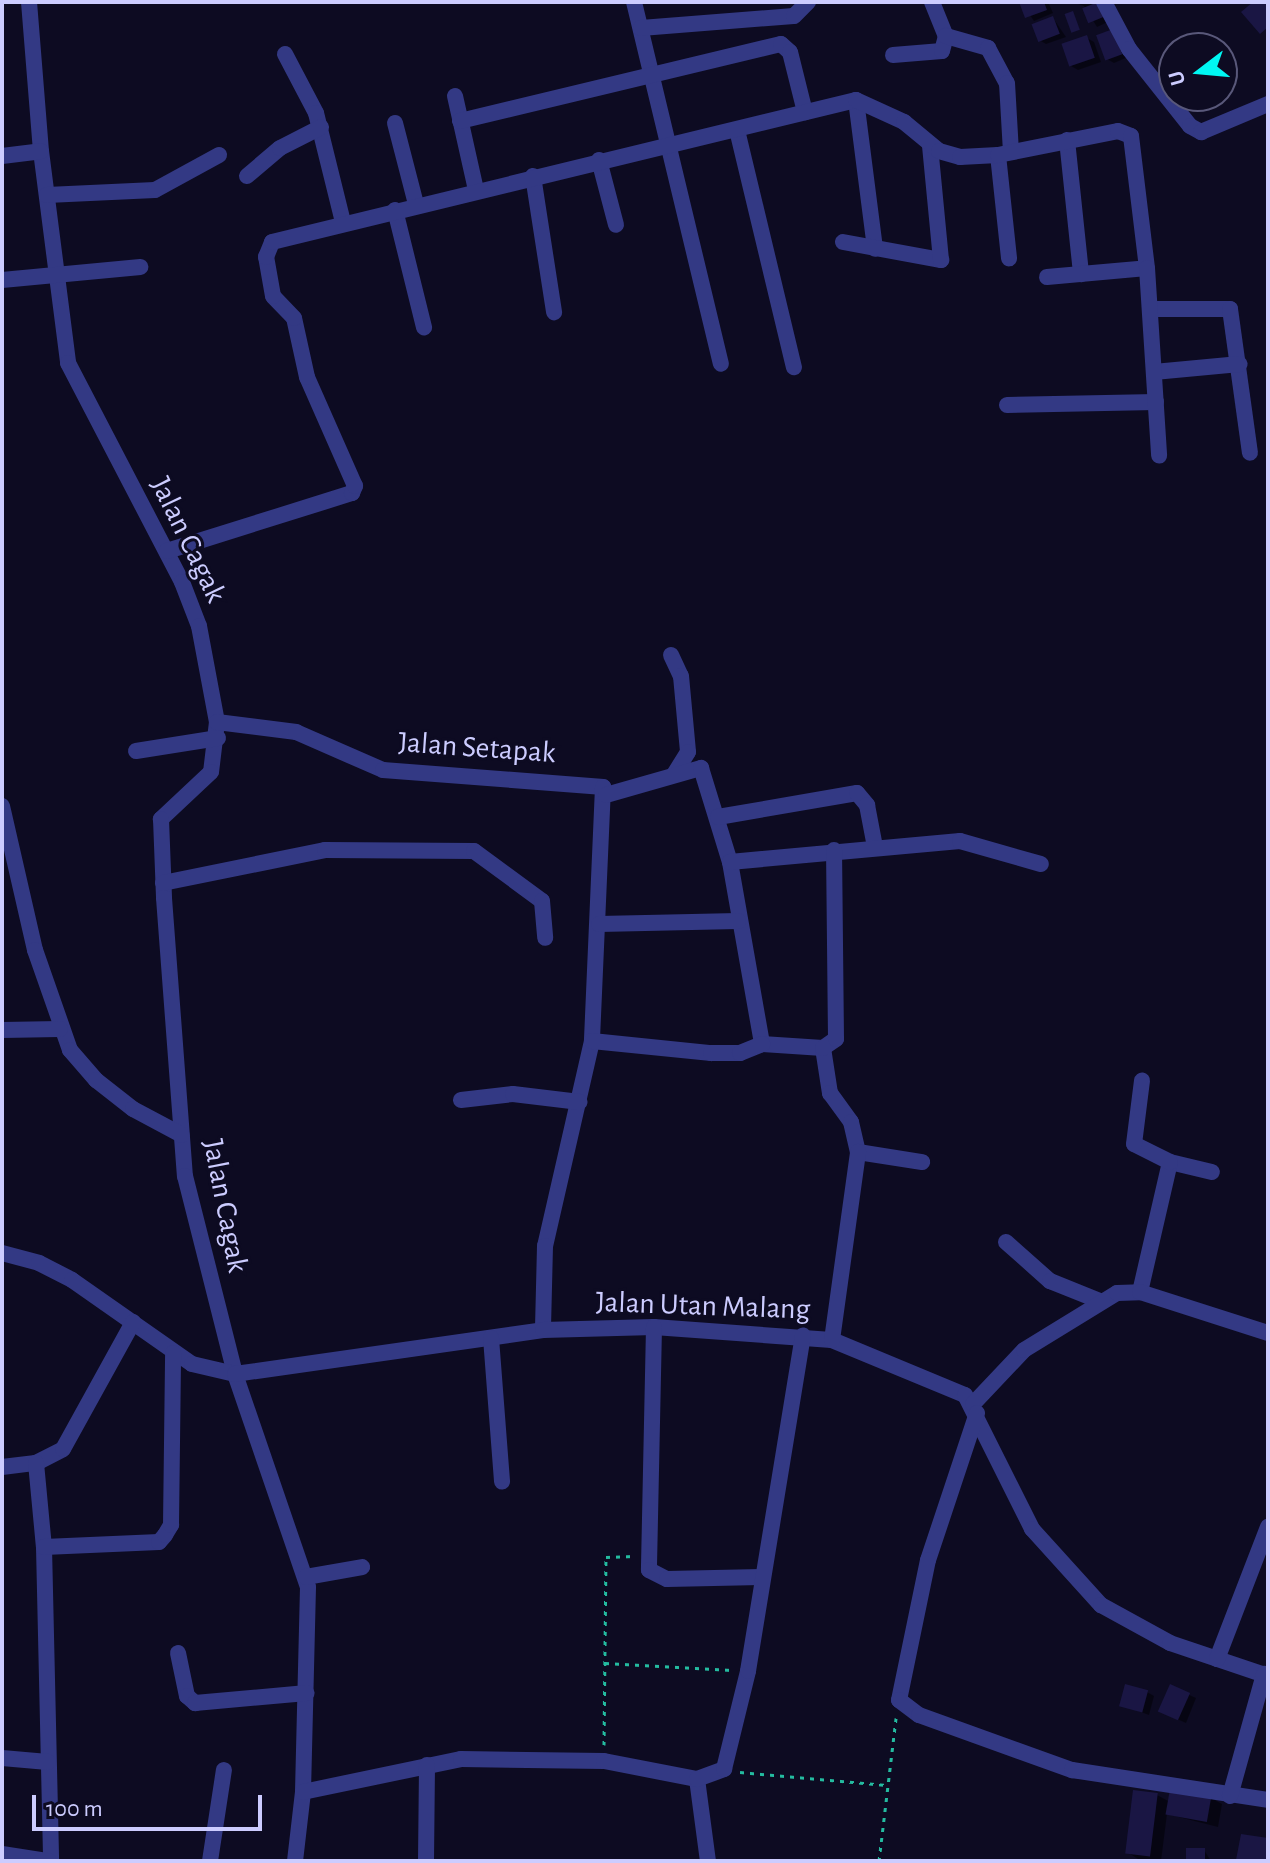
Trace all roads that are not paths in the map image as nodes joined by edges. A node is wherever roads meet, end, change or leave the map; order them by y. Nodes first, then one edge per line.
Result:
1 (29, 2) edge
2 (634, 2) edge
3 (808, 2) edge
4 (932, 2) edge
5 (1104, 2) edge
6 (641, 28) junction
7 (946, 36) junction
8 (285, 54) dead end
9 (893, 55) dead end
10 (652, 75) junction
11 (455, 96) dead end
12 (856, 100) junction
13 (1268, 104) edge
14 (805, 112) junction
15 (460, 121) junction
16 (395, 123) dead end
17 (321, 127) junction
18 (737, 130) junction
19 (1067, 140) junction
20 (668, 144) junction
21 (930, 145) junction
22 (41, 151) junction
23 (1005, 154) junction
24 (219, 155) dead end
25 (2, 156) edge
26 (599, 160) junction
27 (247, 176) dead end
28 (533, 176) junction
29 (476, 190) junction
30 (47, 195) junction
31 (416, 204) junction
32 (395, 210) junction
33 (343, 222) junction
34 (616, 225) dead end
35 (843, 242) dead end
36 (875, 249) junction
37 (1009, 258) dead end
38 (140, 267) dead end
39 (1147, 268) junction
40 (1081, 274) junction
41 (55, 276) junction
42 (1047, 277) dead end
43 (2, 280) edge
44 (1150, 309) junction
45 (554, 312) dead end
46 (424, 327) dead end
47 (721, 364) dead end
48 (1240, 364) junction
49 (794, 367) dead end
50 (1154, 372) junction
51 (1156, 402) junction
52 (1007, 405) dead end
53 (1250, 453) dead end
54 (1159, 456) dead end
55 (167, 551) junction
56 (671, 655) dead end
57 (217, 730) junction
58 (136, 751) dead end
59 (673, 774) junction
60 (606, 795) junction
61 (2, 806) edge
62 (718, 817) junction
63 (875, 847) junction
64 (834, 850) junction
65 (730, 862) junction
66 (1041, 864) dead end
67 (163, 883) junction
68 (738, 921) junction
69 (599, 924) junction
70 (545, 938) dead end
71 (60, 1029) junction
72 (2, 1030) edge
73 (592, 1041) junction
74 (762, 1044) junction
75 (823, 1048) junction
76 (1142, 1081) dead end
77 (461, 1100) dead end
78 (580, 1102) junction
79 (182, 1135) junction
80 (858, 1152) junction
81 (922, 1162) dead end
82 (1170, 1162) junction
83 (1212, 1172) dead end
84 (1006, 1242) dead end
85 (2, 1253) edge
86 (1140, 1292) junction
87 (1100, 1301) junction
88 (133, 1322) junction
89 (654, 1327) junction
90 (543, 1330) junction
91 (1268, 1333) edge
92 (803, 1335) junction
93 (491, 1338) junction
94 (832, 1340) junction
95 (173, 1353) junction
96 (235, 1374) junction
97 (975, 1408) junction
98 (36, 1463) junction
99 (2, 1467) edge
100 (502, 1482) dead end
101 (1268, 1527) edge
102 (44, 1547) junction
103 (362, 1567) dead end
104 (306, 1577) junction
105 (761, 1577) junction
106 (178, 1653) dead end
107 (1217, 1659) junction
108 (1266, 1675) edge
109 (307, 1693) junction
110 (2, 1758) edge
111 (48, 1762) junction
112 (427, 1765) junction
113 (224, 1770) dead end
114 (697, 1779) junction
115 (303, 1792) junction
116 (1230, 1796) junction
117 (1268, 1800) edge
118 (2, 1854) edge
119 (50, 1861) edge
120 (210, 1861) edge
121 (295, 1861) edge
122 (426, 1861) edge
123 (708, 1861) edge

1 - 22 street, Jalan Cagak
2 - 6 street
3 - 6 street
4 - 7 street
5 - 13 street
6 - 10 street
7 - 9 street
7 - 23 street
8 - 17 street
10 - 14 street
10 - 15 street
10 - 20 street
11 - 15 street
12 - 14 street
12 - 21 street
12 - 36 street
14 - 18 street
15 - 29 street
16 - 31 street
17 - 27 street
17 - 33 street
18 - 20 street
18 - 49 street
19 - 23 street
19 - 39 street
19 - 40 street
20 - 26 street
20 - 47 street
21 - 23 street
21 - 36 street
22 - 25 street
22 - 30 street, Jalan Cagak
23 - 37 street
24 - 30 street
26 - 28 street
26 - 34 street
28 - 29 street
28 - 45 street
29 - 31 street
30 - 41 street, Jalan Cagak
31 - 32 street
32 - 33 street
32 - 46 street
33 - 55 street
35 - 36 street
38 - 41 street
39 - 40 street
39 - 44 street
40 - 42 street
41 - 43 street
41 - 55 street, Jalan Cagak
44 - 48 street
44 - 50 street
48 - 50 street
48 - 53 street
50 - 51 street
51 - 52 street
51 - 54 street
55 - 57 street, Jalan Cagak
56 - 59 street
57 - 58 street
57 - 60 street, Jalan Setapak
57 - 67 street, Jalan Cagak
59 - 60 street
59 - 62 street
60 - 69 street
61 - 71 street
62 - 63 street
62 - 65 street
63 - 64 street
63 - 66 street
64 - 65 street
64 - 75 street
65 - 68 street
67 - 70 street
67 - 79 street, Jalan Cagak
68 - 69 street
68 - 74 street
69 - 73 street
71 - 72 street
71 - 79 street
73 - 74 street
73 - 78 street
74 - 75 street
75 - 80 street
76 - 82 street
77 - 78 street
78 - 90 street
79 - 96 street, Jalan Cagak
80 - 81 street
80 - 94 street
82 - 83 street
82 - 86 street
84 - 87 street
85 - 88 street
86 - 87 street
86 - 91 street
87 - 97 street
88 - 95 street
88 - 98 street
89 - 90 street, Jalan Utan Malang
89 - 92 street, Jalan Utan Malang
89 - 105 street
90 - 93 street, Jalan Utan Malang
92 - 94 street, Jalan Utan Malang
92 - 105 street
93 - 96 street, Jalan Utan Malang
93 - 100 street
94 - 97 street, Jalan Utan Malang
95 - 96 street
95 - 102 street
96 - 104 street, Jalan Cagak
97 - 107 street
97 - 116 street
98 - 99 street
98 - 102 street
101 - 107 street
102 - 111 street
103 - 104 street
104 - 109 street, Jalan Cagak
105 - 114 street
106 - 109 street
107 - 108 street
108 - 116 street
109 - 115 street, Jalan Cagak
110 - 111 street
111 - 119 street
112 - 114 street
112 - 115 street
112 - 122 street
113 - 120 street
114 - 123 street
115 - 121 street, Jalan Cagak
116 - 117 street
118 - 119 street

